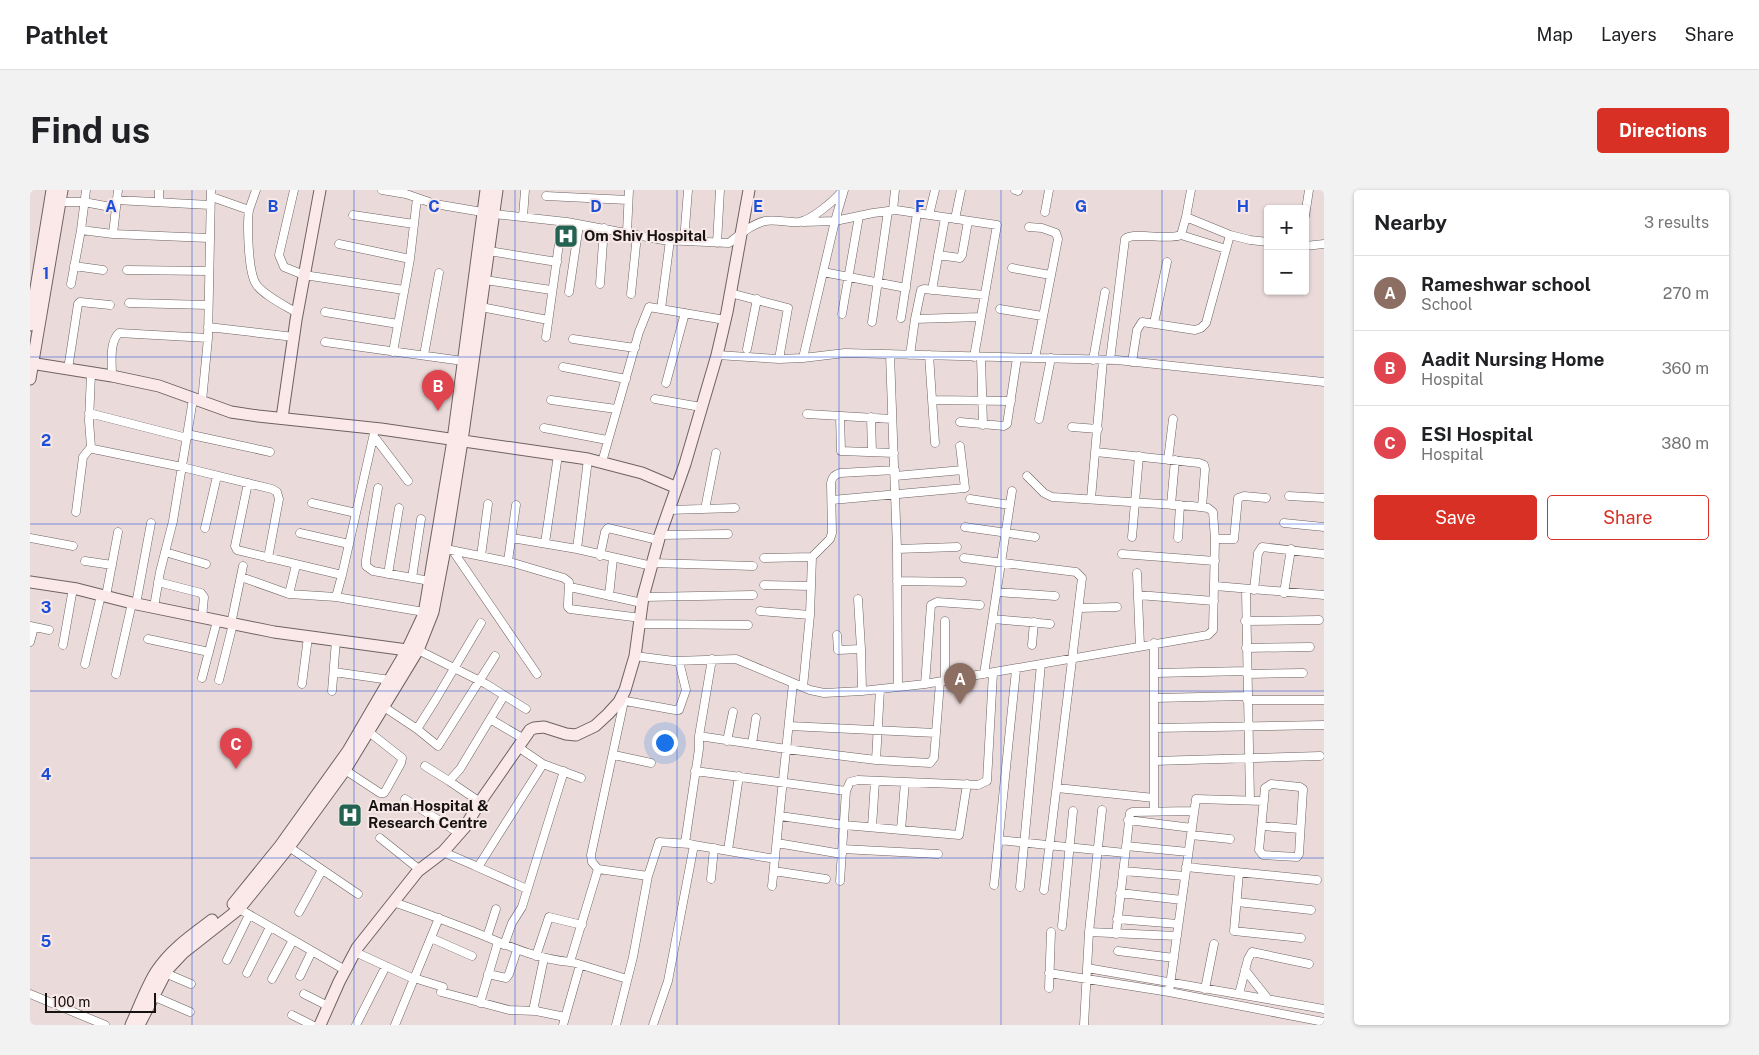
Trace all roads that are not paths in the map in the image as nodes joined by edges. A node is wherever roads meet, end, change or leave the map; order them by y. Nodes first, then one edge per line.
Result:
1 (86, 190) edge
2 (118, 190) edge
3 (159, 190) edge
4 (256, 190) edge
5 (294, 190) edge
6 (320, 190) edge
7 (382, 190) edge
8 (486, 190) edge
9 (497, 190) edge
10 (525, 190) edge
11 (629, 190) edge
12 (688, 190) edge
13 (720, 190) edge
14 (749, 190) edge
15 (843, 190) edge
16 (895, 190) edge
17 (935, 190) edge
18 (961, 190) edge
19 (1015, 190) edge
20 (1049, 190) edge
21 (1191, 190) edge
22 (1309, 190) edge
23 (1018, 191) edge
24 (407, 192) edge
25 (54, 193) edge
26 (546, 196) dead end
27 (211, 197) edge
28 (417, 198) junction
29 (628, 200) junction
30 (84, 202) junction
31 (159, 202) junction
32 (116, 204) junction
33 (1307, 205) edge
34 (250, 210) junction
35 (890, 210) junction
36 (1045, 212) dead end
37 (489, 213) junction
38 (917, 213) junction
39 (353, 215) dead end
40 (929, 215) junction
41 (859, 216) junction
42 (523, 217) junction
43 (1186, 217) junction
44 (945, 218) junction
45 (956, 219) junction
46 (835, 221) junction
47 (968, 221) junction
48 (562, 222) junction
49 (801, 222) junction
50 (414, 224) junction
51 (580, 225) junction
52 (1029, 227) dead end
53 (604, 228) junction
54 (81, 230) junction
55 (627, 232) junction
56 (742, 232) junction
57 (113, 234) junction
58 (638, 235) junction
59 (1181, 235) junction
60 (1230, 235) junction
61 (209, 238) junction
62 (670, 240) junction
63 (684, 241) junction
64 (1264, 242) edge
65 (716, 243) junction
66 (339, 244) dead end
67 (1324, 244) edge
68 (1309, 246) edge
69 (1226, 249) junction
70 (489, 251) junction
71 (938, 255) junction
72 (410, 259) junction
73 (557, 262) junction
74 (1168, 262) dead end
75 (74, 266) junction
76 (1012, 268) dead end
77 (103, 270) dead end
78 (127, 270) dead end
79 (208, 271) junction
80 (823, 272) junction
81 (439, 273) dead end
82 (304, 275) junction
83 (1050, 275) junction
84 (849, 277) junction
85 (485, 280) junction
86 (878, 282) junction
87 (33, 283) edge
88 (71, 284) dead end
89 (600, 284) dead end
90 (906, 288) junction
91 (404, 290) junction
92 (551, 290) junction
93 (932, 290) junction
94 (569, 292) dead end
95 (1105, 292) dead end
96 (631, 294) dead end
97 (730, 294) junction
98 (984, 295) junction
99 (757, 299) junction
100 (129, 302) dead end
101 (110, 305) dead end
102 (208, 305) junction
103 (481, 308) junction
104 (661, 309) junction
105 (1000, 309) dead end
106 (325, 312) dead end
107 (297, 313) junction
108 (685, 313) junction
109 (842, 314) dead end
110 (981, 316) junction
111 (1042, 316) junction
112 (901, 318) dead end
113 (915, 319) junction
114 (548, 320) junction
115 (725, 320) junction
116 (872, 322) dead end
117 (1154, 323) junction
118 (398, 324) junction
119 (30, 325) edge
120 (208, 327) junction
121 (294, 337) junction
122 (208, 338) junction
123 (546, 338) dead end
124 (573, 339) dead end
125 (325, 342) dead end
126 (635, 348) junction
127 (747, 348) dead end
128 (393, 352) junction
129 (890, 354) junction
130 (717, 355) junction
131 (910, 355) junction
132 (929, 355) junction
133 (424, 356) junction
134 (978, 357) junction
135 (803, 358) junction
136 (1017, 358) junction
137 (1034, 358) junction
138 (1051, 358) junction
139 (779, 359) junction
140 (463, 360) junction
141 (1094, 360) junction
142 (1106, 360) junction
143 (1132, 362) junction
144 (32, 363) edge
145 (563, 367) dead end
146 (68, 369) junction
147 (91, 374) junction
148 (112, 376) junction
149 (626, 378) junction
150 (30, 379) edge
151 (1324, 382) edge
152 (666, 383) dead end
153 (654, 399) dead end
154 (197, 400) junction
155 (552, 400) dead end
156 (932, 400) junction
157 (983, 400) junction
158 (1011, 401) junction
159 (701, 407) junction
160 (616, 409) junction
161 (90, 413) junction
162 (807, 414) dead end
163 (840, 416) junction
164 (282, 418) junction
165 (871, 418) junction
166 (892, 419) junction
167 (1038, 419) dead end
168 (1173, 419) dead end
169 (960, 422) dead end
170 (983, 425) junction
171 (1072, 427) dead end
172 (544, 428) dead end
173 (1098, 429) junction
174 (374, 434) junction
175 (187, 436) junction
176 (457, 440) junction
177 (607, 440) junction
178 (935, 443) dead end
179 (960, 446) dead end
180 (91, 447) junction
181 (270, 452) dead end
182 (872, 452) junction
183 (1096, 452) junction
184 (716, 453) dead end
185 (894, 453) junction
186 (558, 455) junction
187 (1139, 456) junction
188 (588, 459) junction
189 (1172, 460) junction
190 (602, 462) junction
191 (182, 467) junction
192 (963, 470) junction
193 (895, 473) junction
194 (216, 476) junction
195 (1027, 476) dead end
196 (408, 481) dead end
197 (248, 483) junction
198 (675, 487) junction
199 (378, 488) dead end
200 (1012, 491) dead end
201 (896, 495) junction
202 (1289, 496) dead end
203 (1266, 498) dead end
204 (1324, 498) edge
205 (970, 499) dead end
206 (1092, 499) junction
207 (832, 500) junction
208 (1135, 502) junction
209 (312, 503) dead end
210 (488, 504) dead end
211 (516, 505) dead end
212 (1010, 505) junction
213 (1171, 505) junction
214 (1180, 505) junction
215 (1202, 507) junction
216 (399, 508) dead end
217 (735, 508) dead end
218 (705, 509) junction
219 (668, 510) junction
220 (76, 512) dead end
221 (356, 513) junction
222 (421, 519) dead end
223 (1284, 523) dead end
224 (151, 524) dead end
225 (965, 527) dead end
226 (1324, 527) edge
227 (205, 528) dead end
228 (118, 532) dead end
229 (300, 533) dead end
230 (1006, 533) junction
231 (728, 534) dead end
232 (659, 537) junction
233 (1035, 537) dead end
234 (30, 538) edge
235 (512, 538) junction
236 (1132, 538) dead end
237 (1178, 538) dead end
238 (1215, 539) junction
239 (545, 543) junction
240 (349, 544) junction
241 (73, 546) dead end
242 (957, 547) dead end
243 (897, 548) junction
244 (445, 549) junction
245 (577, 549) junction
246 (1292, 550) junction
247 (165, 552) junction
248 (1122, 554) dead end
249 (1324, 554) edge
250 (481, 556) junction
251 (600, 556) junction
252 (268, 558) junction
253 (613, 558) junction
254 (764, 558) dead end
255 (812, 558) junction
256 (964, 558) dead end
257 (85, 561) dead end
258 (508, 561) junction
259 (1215, 561) junction
260 (1002, 562) junction
261 (206, 564) dead end
262 (652, 564) junction
263 (112, 565) junction
264 (296, 565) junction
265 (243, 566) dead end
266 (753, 566) dead end
267 (1137, 573) dead end
268 (388, 574) junction
269 (342, 575) junction
270 (241, 577) junction
271 (412, 578) junction
272 (430, 581) junction
273 (898, 581) junction
274 (30, 582) edge
275 (158, 582) junction
276 (962, 582) dead end
277 (764, 585) dead end
278 (811, 586) junction
279 (1214, 586) junction
280 (570, 587) junction
281 (73, 588) junction
282 (1250, 590) junction
283 (997, 592) junction
284 (1284, 592) junction
285 (289, 594) junction
286 (104, 595) junction
287 (754, 595) dead end
288 (1138, 595) junction
289 (1324, 595) edge
290 (608, 596) junction
291 (1055, 596) dead end
292 (336, 597) junction
293 (858, 599) dead end
294 (643, 600) junction
295 (1214, 601) junction
296 (134, 603) junction
297 (980, 605) dead end
298 (154, 607) junction
299 (1118, 607) dead end
300 (1079, 608) junction
301 (760, 611) dead end
302 (424, 612) junction
303 (810, 614) junction
304 (202, 618) junction
305 (993, 619) junction
306 (1319, 620) dead end
307 (217, 621) junction
308 (641, 621) junction
309 (946, 621) dead end
310 (480, 622) dead end
311 (1034, 622) junction
312 (1245, 622) junction
313 (232, 624) junction
314 (1050, 624) dead end
315 (748, 625) dead end
316 (32, 626) edge
317 (49, 630) dead end
318 (837, 636) dead end
319 (308, 637) junction
320 (148, 639) dead end
321 (336, 640) junction
322 (30, 642) edge
323 (1154, 644) junction
324 (63, 645) dead end
325 (1032, 645) dead end
326 (1140, 646) junction
327 (1310, 647) dead end
328 (1246, 648) junction
329 (861, 649) junction
330 (414, 651) junction
331 (209, 652) junction
332 (495, 656) dead end
333 (636, 656) junction
334 (1073, 658) junction
335 (712, 659) junction
336 (679, 660) junction
337 (85, 664) dead end
338 (1041, 664) junction
339 (455, 667) junction
340 (1016, 670) junction
341 (334, 672) junction
342 (993, 673) junction
343 (1155, 673) junction
344 (1247, 673) junction
345 (1303, 673) dead end
346 (116, 674) dead end
347 (537, 674) dead end
348 (984, 674) junction
349 (202, 678) dead end
350 (219, 680) dead end
351 (390, 680) junction
352 (480, 680) junction
353 (943, 682) junction
354 (793, 683) junction
355 (302, 684) dead end
356 (926, 684) junction
357 (803, 687) junction
358 (898, 687) junction
359 (880, 689) junction
360 (332, 690) dead end
361 (862, 691) junction
362 (504, 696) junction
363 (1154, 698) junction
364 (1247, 698) junction
365 (622, 700) junction
366 (1324, 700) edge
367 (384, 707) junction
368 (526, 709) dead end
369 (733, 712) dead end
370 (756, 718) dead end
371 (490, 719) junction
372 (789, 726) junction
373 (1324, 726) edge
374 (1248, 727) junction
375 (1154, 728) junction
376 (417, 729) junction
377 (878, 730) junction
378 (369, 732) junction
379 (936, 733) junction
380 (699, 736) junction
381 (727, 741) junction
382 (521, 743) junction
383 (752, 744) junction
384 (786, 749) junction
385 (614, 755) junction
386 (1320, 756) dead end
387 (1249, 758) junction
388 (876, 760) junction
389 (1154, 761) junction
390 (651, 763) dead end
391 (543, 764) junction
392 (425, 766) dead end
393 (345, 770) junction
394 (564, 771) junction
395 (695, 771) junction
396 (739, 776) junction
397 (581, 778) dead end
398 (449, 781) junction
399 (875, 781) junction
400 (783, 782) junction
401 (905, 782) junction
402 (967, 784) junction
403 (1057, 788) junction
404 (846, 791) junction
405 (1154, 798) junction
406 (405, 799) dead end
407 (1250, 800) junction
408 (1264, 800) junction
409 (480, 802) junction
410 (1102, 810) dead end
411 (1073, 811) dead end
412 (1154, 811) junction
413 (1194, 811) junction
414 (780, 816) junction
415 (1128, 820) junction
416 (844, 825) junction
417 (1262, 826) junction
418 (872, 827) junction
419 (1300, 829) junction
420 (902, 830) junction
421 (1191, 831) junction
422 (458, 833) junction
423 (380, 838) dead end
424 (1230, 839) dead end
425 (998, 840) junction
426 (1024, 842) junction
427 (685, 843) junction
428 (777, 843) junction
429 (694, 844) junction
430 (1050, 845) junction
431 (289, 847) junction
432 (1070, 847) junction
433 (714, 848) junction
434 (728, 850) junction
435 (1097, 850) junction
436 (1125, 850) junction
437 (443, 852) junction
438 (842, 852) junction
439 (1188, 852) junction
440 (938, 854) dead end
441 (775, 858) junction
442 (1186, 867) junction
443 (598, 869) junction
444 (322, 870) junction
445 (420, 870) junction
446 (1123, 870) junction
447 (774, 872) junction
448 (1239, 873) junction
449 (648, 876) junction
450 (1185, 876) junction
451 (711, 879) dead end
452 (826, 879) dead end
453 (1317, 880) dead end
454 (840, 881) dead end
455 (994, 885) dead end
456 (772, 886) dead end
457 (1020, 887) dead end
458 (527, 889) junction
459 (1044, 890) dead end
460 (1120, 893) junction
461 (358, 894) dead end
462 (1182, 900) junction
463 (393, 902) junction
464 (1237, 902) junction
465 (496, 909) dead end
466 (240, 910) junction
467 (1311, 910) dead end
468 (299, 912) dead end
469 (439, 918) junction
470 (1117, 918) junction
471 (582, 924) junction
472 (1178, 924) junction
473 (1062, 926) dead end
474 (270, 927) junction
475 (1051, 932) dead end
476 (1090, 932) junction
477 (1116, 934) junction
478 (1177, 936) junction
479 (486, 937) junction
480 (431, 938) junction
481 (1301, 938) dead end
482 (292, 940) junction
483 (501, 943) junction
484 (1214, 944) dead end
485 (517, 950) junction
486 (1118, 951) dead end
487 (312, 952) junction
488 (355, 952) junction
489 (472, 956) dead end
490 (540, 957) junction
491 (1174, 958) junction
492 (227, 960) dead end
493 (570, 962) junction
494 (1310, 964) dead end
495 (580, 965) junction
496 (386, 966) junction
497 (1087, 968) junction
498 (345, 970) junction
499 (1245, 970) junction
500 (165, 972) junction
501 (247, 973) dead end
502 (1049, 973) junction
503 (488, 974) junction
504 (300, 976) dead end
505 (1087, 978) junction
506 (272, 979) dead end
507 (414, 979) junction
508 (627, 979) junction
509 (1170, 982) junction
510 (191, 984) dead end
511 (1049, 988) dead end
512 (1205, 989) junction
513 (1169, 992) junction
514 (30, 994) edge
515 (304, 994) dead end
516 (1239, 994) junction
517 (153, 996) junction
518 (1268, 999) junction
519 (480, 1003) junction
520 (328, 1006) junction
521 (1305, 1006) junction
522 (1324, 1009) edge
523 (536, 1011) junction
524 (190, 1012) dead end
525 (292, 1015) dead end
526 (564, 1021) edge
527 (1305, 1022) edge
528 (1324, 1022) edge
529 (105, 1025) edge
530 (131, 1025) edge
531 (139, 1025) edge
532 (312, 1025) edge
533 (320, 1025) edge
534 (356, 1025) edge
535 (395, 1025) edge
536 (616, 1025) edge
537 (653, 1025) edge
538 (1084, 1025) edge

1 - 30 street
2 - 32 street
3 - 31 street
4 - 34 street
5 - 82 street
6 - 82 street
7 - 24 street
8 - 37 street
9 - 37 street
10 - 42 street
11 - 29 street
12 - 63 street
13 - 65 street
14 - 56 street
15 - 46 street
15 - 49 street
16 - 35 street
17 - 40 street
18 - 45 street
19 - 23 street
20 - 36 street
21 - 43 street
22 - 33 street
24 - 28 street
25 - 30 street
25 - 87 street
25 - 144 street
26 - 29 street
27 - 31 street
27 - 34 street
27 - 61 street
28 - 37 street
28 - 50 street
29 - 55 street
30 - 32 street
30 - 54 street
31 - 32 street
32 - 57 street
34 - 107 street
35 - 38 street
35 - 41 street
35 - 86 street
37 - 42 street
37 - 70 street
37 - 140 street
38 - 40 street
38 - 90 street
39 - 50 street
40 - 44 street
41 - 46 street
41 - 84 street
42 - 48 street
43 - 59 street
43 - 60 street
44 - 45 street
44 - 71 street
45 - 47 street
46 - 49 street
46 - 80 street
47 - 71 street
47 - 98 street
48 - 51 street
48 - 73 street
49 - 56 street
50 - 72 street
51 - 53 street
51 - 94 street
52 - 83 street
53 - 55 street
53 - 89 street
54 - 57 street
54 - 75 street
55 - 58 street
56 - 65 street
56 - 97 street
57 - 61 street
58 - 62 street
58 - 96 street
59 - 69 street
59 - 142 street
60 - 64 street
60 - 69 street
61 - 79 street
62 - 63 street
62 - 104 street
63 - 65 street
66 - 72 street
67 - 68 street
69 - 117 street
70 - 73 street
70 - 85 street
71 - 93 street
72 - 91 street
73 - 92 street
74 - 117 street
75 - 77 street
75 - 88 street
76 - 83 street
78 - 79 street
79 - 102 street
80 - 84 street
80 - 135 street
81 - 133 street
82 - 91 street
82 - 107 street
83 - 111 street
84 - 86 street
84 - 109 street
85 - 92 street
85 - 103 street
86 - 90 street
86 - 116 street
87 - 119 street
90 - 112 street
91 - 118 street
92 - 114 street
93 - 98 street
93 - 113 street
95 - 141 street
97 - 99 street
97 - 115 street
98 - 110 street
99 - 127 street
99 - 139 street
100 - 102 street
101 - 146 street
102 - 120 street
103 - 114 street
103 - 176 street
104 - 108 street
104 - 126 street
105 - 111 street
106 - 118 street
107 - 121 street
108 - 115 street
108 - 152 street
110 - 113 street
110 - 134 street
111 - 137 street
113 - 131 street
114 - 123 street
115 - 130 street
117 - 143 street
118 - 128 street
120 - 121 street
120 - 122 street
121 - 164 street
122 - 148 street
122 - 154 street
124 - 126 street
125 - 128 street
126 - 149 street
128 - 133 street
129 - 131 street
129 - 135 street
129 - 166 street
130 - 139 street
130 - 159 street
131 - 132 street
132 - 134 street
132 - 156 street
133 - 140 street
134 - 136 street
134 - 157 street
135 - 139 street
136 - 137 street
136 - 158 street
137 - 138 street
138 - 141 street
138 - 167 street
140 - 176 street
141 - 142 street
142 - 143 street
142 - 173 street
143 - 151 street
144 - 146 street
144 - 150 street
145 - 149 street
146 - 147 street
147 - 148 street
147 - 161 street
148 - 154 street
149 - 160 street
153 - 159 street
154 - 164 street
154 - 175 street
155 - 160 street
156 - 157 street
156 - 178 street
157 - 158 street
157 - 170 street
158 - 170 street
159 - 198 street
160 - 177 street
161 - 175 street
161 - 180 street
162 - 163 street
163 - 165 street
163 - 182 street
164 - 174 street
165 - 166 street
165 - 182 street
166 - 185 street
168 - 189 street
169 - 170 street
171 - 173 street
172 - 177 street
173 - 183 street
174 - 176 street
174 - 196 street
174 - 221 street
175 - 181 street
175 - 191 street
176 - 186 street
176 - 244 street
177 - 190 street
179 - 192 street
180 - 191 street
180 - 220 street
182 - 185 street
183 - 187 street
183 - 206 street
184 - 218 street
185 - 193 street
186 - 188 street
186 - 239 street
187 - 189 street
187 - 208 street
188 - 190 street
188 - 245 street
189 - 213 street
189 - 215 street
190 - 198 street
191 - 194 street
191 - 247 street
192 - 193 street
192 - 201 street
193 - 201 street
193 - 207 street
194 - 197 street
194 - 227 street
195 - 206 street
197 - 252 street
197 - 252 street
198 - 219 street
199 - 268 street
200 - 212 street
201 - 207 street
201 - 243 street
202 - 204 street
203 - 238 street
205 - 212 street
206 - 208 street
207 - 255 street
208 - 213 street
208 - 236 street
209 - 221 street
210 - 250 street
211 - 235 street
212 - 230 street
213 - 214 street
214 - 215 street
214 - 237 street
215 - 238 street
216 - 268 street
217 - 218 street
218 - 219 street
219 - 232 street
221 - 240 street
222 - 271 street
223 - 226 street
224 - 296 street
225 - 230 street
228 - 263 street
229 - 240 street
230 - 233 street
230 - 260 street
231 - 232 street
232 - 251 street
232 - 262 street
234 - 241 street
235 - 239 street
235 - 258 street
238 - 259 street
239 - 245 street
240 - 269 street
242 - 243 street
243 - 273 street
244 - 250 street
244 - 272 street
244 - 330 street
244 - 347 street
245 - 251 street
246 - 249 street
246 - 282 street
246 - 284 street
247 - 261 street
247 - 275 street
248 - 259 street
250 - 258 street
251 - 253 street
252 - 264 street
253 - 262 street
253 - 290 street
254 - 255 street
255 - 278 street
256 - 260 street
257 - 263 street
258 - 280 street
259 - 279 street
260 - 283 street
260 - 300 street
262 - 266 street
262 - 294 street
263 - 286 street
264 - 269 street
264 - 285 street
265 - 270 street
267 - 288 street
268 - 271 street
269 - 292 street
270 - 285 street
270 - 313 street
271 - 272 street
272 - 302 street
273 - 276 street
273 - 358 street
274 - 281 street
275 - 298 street
275 - 304 street
277 - 278 street
278 - 303 street
279 - 282 street
279 - 295 street
280 - 290 street
280 - 308 street
281 - 286 street
281 - 324 street
282 - 284 street
282 - 312 street
283 - 291 street
283 - 305 street
284 - 289 street
285 - 292 street
286 - 296 street
286 - 337 street
287 - 294 street
288 - 295 street
288 - 326 street
290 - 294 street
292 - 302 street
293 - 329 street
294 - 308 street
295 - 323 street
296 - 298 street
296 - 346 street
297 - 356 street
298 - 304 street
299 - 300 street
300 - 334 street
301 - 303 street
302 - 330 street
303 - 357 street
304 - 307 street
305 - 311 street
305 - 348 street
306 - 312 street
307 - 313 street
307 - 331 street
308 - 315 street
308 - 333 street
309 - 353 street
310 - 339 street
311 - 314 street
311 - 325 street
312 - 328 street
313 - 319 street
313 - 350 street
316 - 317 street
316 - 322 street
318 - 329 street
319 - 321 street
319 - 355 street
320 - 331 street
321 - 330 street
321 - 341 street
323 - 326 street
323 - 343 street
326 - 334 street
327 - 328 street
328 - 344 street
329 - 361 street
330 - 339 street
330 - 351 street
330 - 367 street
331 - 349 street
332 - 352 street
333 - 336 street
333 - 365 street
334 - 338 street
334 - 403 street
335 - 336 street
335 - 354 street
335 - 380 street
336 - 365 street
338 - 340 street
338 - 426 street
339 - 352 street
339 - 376 street
340 - 342 street
340 - 425 street
341 - 351 street
341 - 360 street
342 - 348 street
342 - 402 street
343 - 344 street
343 - 363 street
344 - 345 street
344 - 364 street
348 - 353 street
351 - 466 street
352 - 362 street
352 - 376 street
353 - 356 street
353 - 379 street
354 - 357 street
354 - 372 street
356 - 358 street
357 - 361 street
358 - 359 street
359 - 361 street
359 - 377 street
362 - 368 street
362 - 371 street
363 - 364 street
363 - 375 street
364 - 366 street
364 - 374 street
365 - 382 street
365 - 385 street
367 - 376 street
367 - 378 street
369 - 381 street
370 - 383 street
371 - 382 street
371 - 398 street
372 - 377 street
372 - 384 street
373 - 374 street
374 - 375 street
374 - 387 street
375 - 389 street
377 - 379 street
377 - 388 street
378 - 393 street
378 - 393 street
379 - 388 street
380 - 381 street
380 - 395 street
381 - 383 street
382 - 391 street
382 - 409 street
383 - 384 street
384 - 388 street
384 - 400 street
385 - 390 street
385 - 443 street
386 - 387 street
387 - 389 street
387 - 407 street
389 - 405 street
391 - 394 street
391 - 437 street
392 - 398 street
393 - 431 street
394 - 397 street
394 - 458 street
395 - 396 street
395 - 427 street
396 - 400 street
396 - 434 street
398 - 409 street
399 - 401 street
399 - 404 street
399 - 418 street
400 - 404 street
400 - 414 street
401 - 402 street
401 - 420 street
402 - 420 street
403 - 405 street
403 - 430 street
404 - 416 street
405 - 412 street
406 - 422 street
407 - 408 street
407 - 413 street
408 - 417 street
408 - 419 street
409 - 422 street
410 - 435 street
411 - 432 street
412 - 413 street
412 - 415 street
413 - 421 street
414 - 416 street
414 - 428 street
415 - 421 street
415 - 436 street
416 - 418 street
416 - 438 street
417 - 419 street
417 - 419 street
418 - 420 street
421 - 424 street
421 - 439 street
422 - 437 street
423 - 445 street
425 - 426 street
425 - 455 street
426 - 430 street
426 - 457 street
427 - 429 street
427 - 449 street
428 - 438 street
428 - 441 street
429 - 433 street
429 - 537 street
430 - 432 street
430 - 459 street
431 - 444 street
431 - 466 street
432 - 435 street
432 - 473 street
433 - 434 street
433 - 451 street
434 - 441 street
435 - 436 street
435 - 476 street
436 - 439 street
436 - 446 street
437 - 445 street
437 - 458 street
438 - 440 street
438 - 454 street
439 - 442 street
441 - 447 street
442 - 448 street
442 - 450 street
443 - 449 street
443 - 471 street
444 - 461 street
444 - 468 street
445 - 463 street
446 - 450 street
446 - 460 street
447 - 452 street
447 - 456 street
448 - 453 street
448 - 464 street
449 - 508 street
450 - 462 street
458 - 483 street
460 - 462 street
460 - 470 street
462 - 472 street
463 - 469 street
463 - 488 street
464 - 467 street
464 - 481 street
465 - 479 street
466 - 474 street
466 - 492 street
466 - 500 street
466 - 530 street
469 - 479 street
469 - 480 street
470 - 472 street
470 - 477 street
471 - 490 street
471 - 493 street
472 - 478 street
474 - 482 street
474 - 501 street
475 - 502 street
476 - 477 street
476 - 497 street
477 - 478 street
478 - 491 street
479 - 483 street
480 - 489 street
480 - 507 street
482 - 487 street
482 - 506 street
483 - 485 street
483 - 503 street
484 - 512 street
485 - 490 street
485 - 503 street
486 - 491 street
487 - 498 street
487 - 504 street
488 - 496 street
488 - 498 street
490 - 493 street
490 - 523 street
491 - 509 street
493 - 495 street
494 - 499 street
495 - 508 street
495 - 526 street
496 - 507 street
496 - 534 street
497 - 505 street
497 - 509 street
498 - 520 street
499 - 516 street
499 - 518 street
500 - 510 street
500 - 517 street
502 - 505 street
502 - 511 street
503 - 519 street
505 - 513 street
505 - 538 street
507 - 519 street
507 - 535 street
508 - 536 street
509 - 512 street
509 - 513 street
512 - 516 street
513 - 527 street
514 - 529 street
515 - 520 street
516 - 518 street
517 - 524 street
517 - 531 street
518 - 521 street
519 - 523 street
520 - 533 street
521 - 522 street
521 - 527 street
523 - 526 street
525 - 532 street
527 - 528 street

